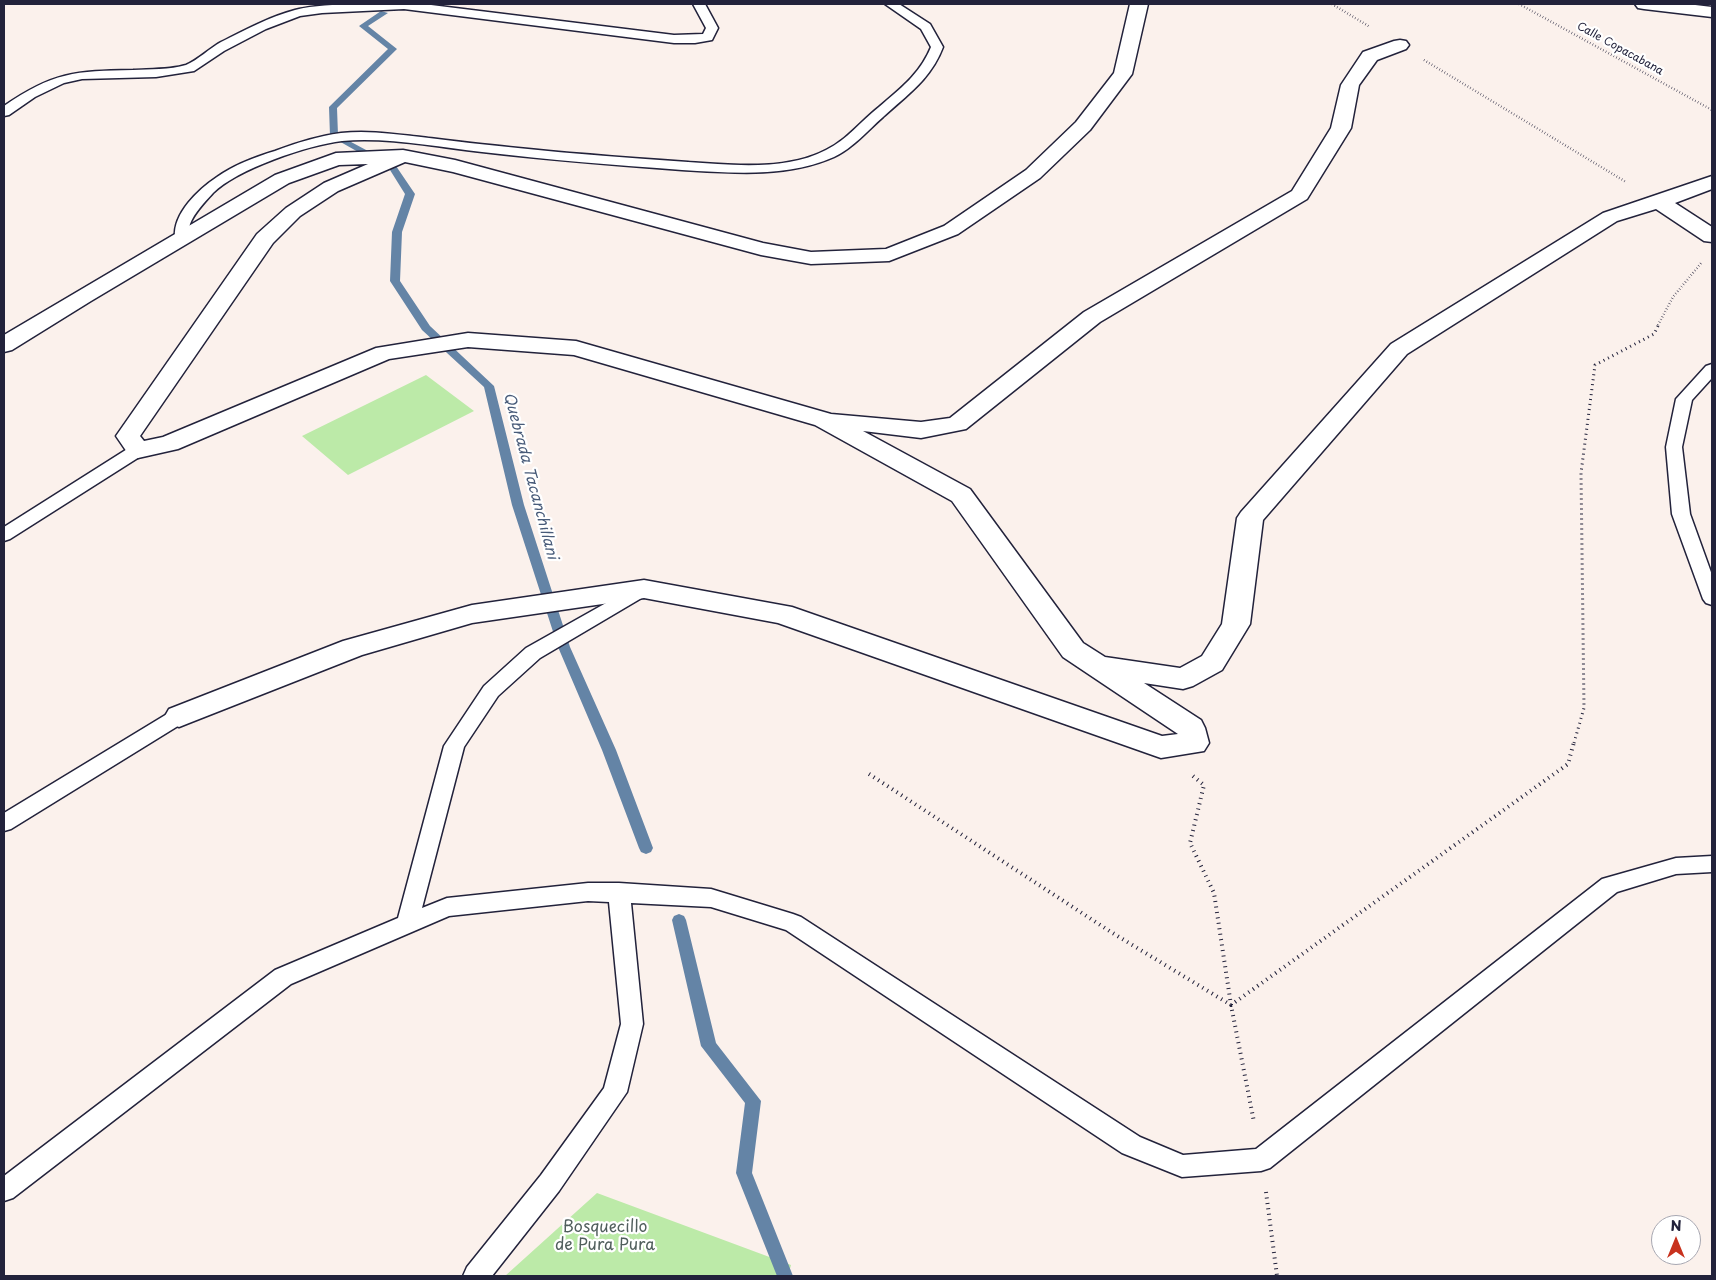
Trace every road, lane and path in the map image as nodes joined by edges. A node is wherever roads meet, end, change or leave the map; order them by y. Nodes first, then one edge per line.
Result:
1 (699, 4) edge
2 (891, 4) edge
3 (1139, 4) edge
4 (1332, 4) edge
5 (1519, 4) edge
6 (1644, 4) edge
7 (1712, 12) edge
8 (1400, 45) junction
9 (1712, 110) edge
10 (4, 112) edge
11 (403, 156) junction
12 (1712, 182) edge
13 (1659, 202) junction
14 (182, 237) junction
15 (1709, 246) edge
16 (4, 345) edge
17 (1712, 369) edge
18 (824, 420) junction
19 (138, 450) junction
20 (4, 535) edge
21 (644, 589) junction
22 (1712, 599) edge
23 (1097, 666) junction
24 (179, 716) joint
25 (1161, 746) junction
26 (869, 774) dead end
27 (4, 824) edge
28 (1712, 864) edge
29 (619, 892) junction
30 (407, 924) junction
31 (1231, 1005) junction
32 (1261, 1160) junction
33 (4, 1190) edge
34 (476, 1276) edge
35 (1277, 1276) edge

1 - 10 lane
2 - 14 lane
3 - 11 street
4 - 8 path
5 - 9 path, Calle Copacabana
6 - 7 street
8 - 13 path
8 - 18 street
11 - 14 street
11 - 19 street
12 - 13 street
13 - 15 street
13 - 23 street
14 - 16 street
15 - 31 path
17 - 22 lane
18 - 19 street
18 - 23 street
19 - 20 lane
21 - 24 street
21 - 25 street
21 - 30 lane
23 - 25 street
24 - 27 lane
25 - 31 path
26 - 31 path
28 - 32 lane
29 - 30 lane
29 - 32 lane
29 - 34 lane
30 - 33 lane
31 - 32 path
32 - 35 path

